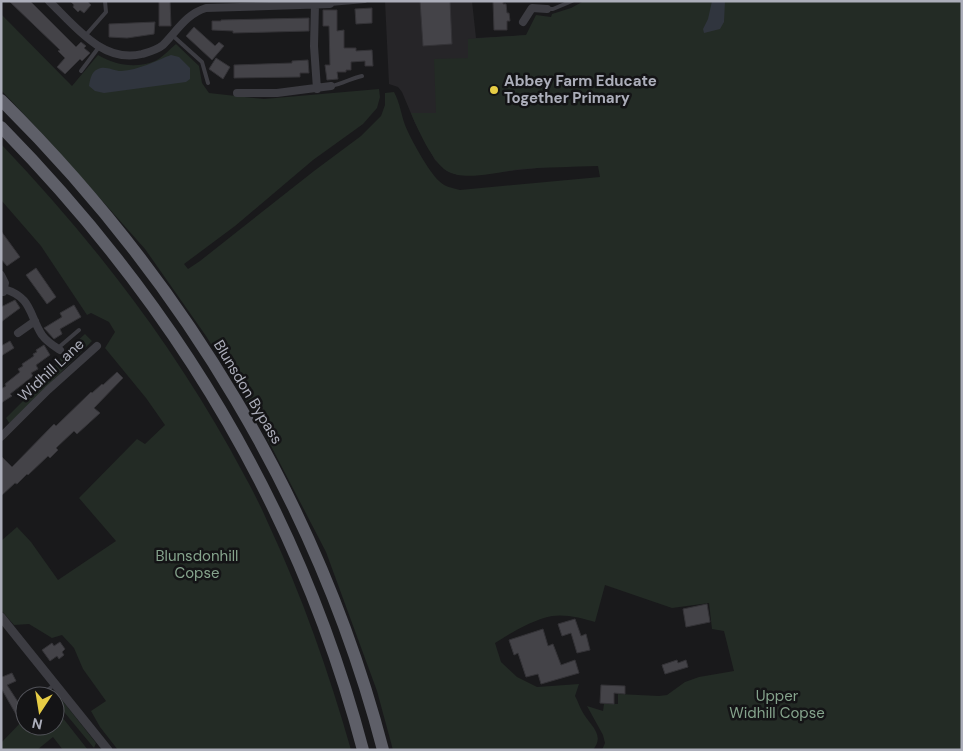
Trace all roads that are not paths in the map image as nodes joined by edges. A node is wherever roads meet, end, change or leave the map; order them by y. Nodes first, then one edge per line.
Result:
1 (49, 1) edge
2 (105, 1) edge
3 (572, 1) edge
4 (365, 2) edge
5 (282, 3) edge
6 (314, 4) junction
7 (330, 4) joint
8 (530, 5) edge
9 (547, 9) joint
10 (523, 22) dead end
11 (172, 35) junction
12 (84, 36) junction
13 (99, 46) junction
14 (81, 71) dead end
15 (362, 76) dead end
16 (208, 83) dead end
17 (331, 86) joint
18 (317, 89) junction
19 (237, 92) dead end
20 (1, 100) edge
21 (1, 127) edge
22 (1, 275) edge
23 (3, 291) edge
24 (36, 321) junction
25 (79, 330) dead end
26 (18, 332) dead end
27 (97, 346) dead end
28 (59, 349) joint
29 (1, 437) edge
30 (1, 617) edge
31 (56, 684) junction
32 (53, 686) edge
33 (106, 749) edge
34 (363, 750) edge
35 (383, 750) edge

1 - 12 street
2 - 12 lane
3 - 9 lane
4 - 7 lane
5 - 6 street
5 - 11 street
6 - 7 street
6 - 18 street
8 - 9 street
8 - 10 street
11 - 13 street
11 - 16 lane
12 - 13 street
13 - 14 lane
15 - 17 lane
17 - 18 street
18 - 19 street
20 - 35 highway, Blunsdon Bypass
21 - 34 highway
22 - 23 street
23 - 24 street
24 - 26 street
24 - 28 street
25 - 28 lane
27 - 29 street, Widhill Lane
30 - 31 street
31 - 32 lane
31 - 33 street

